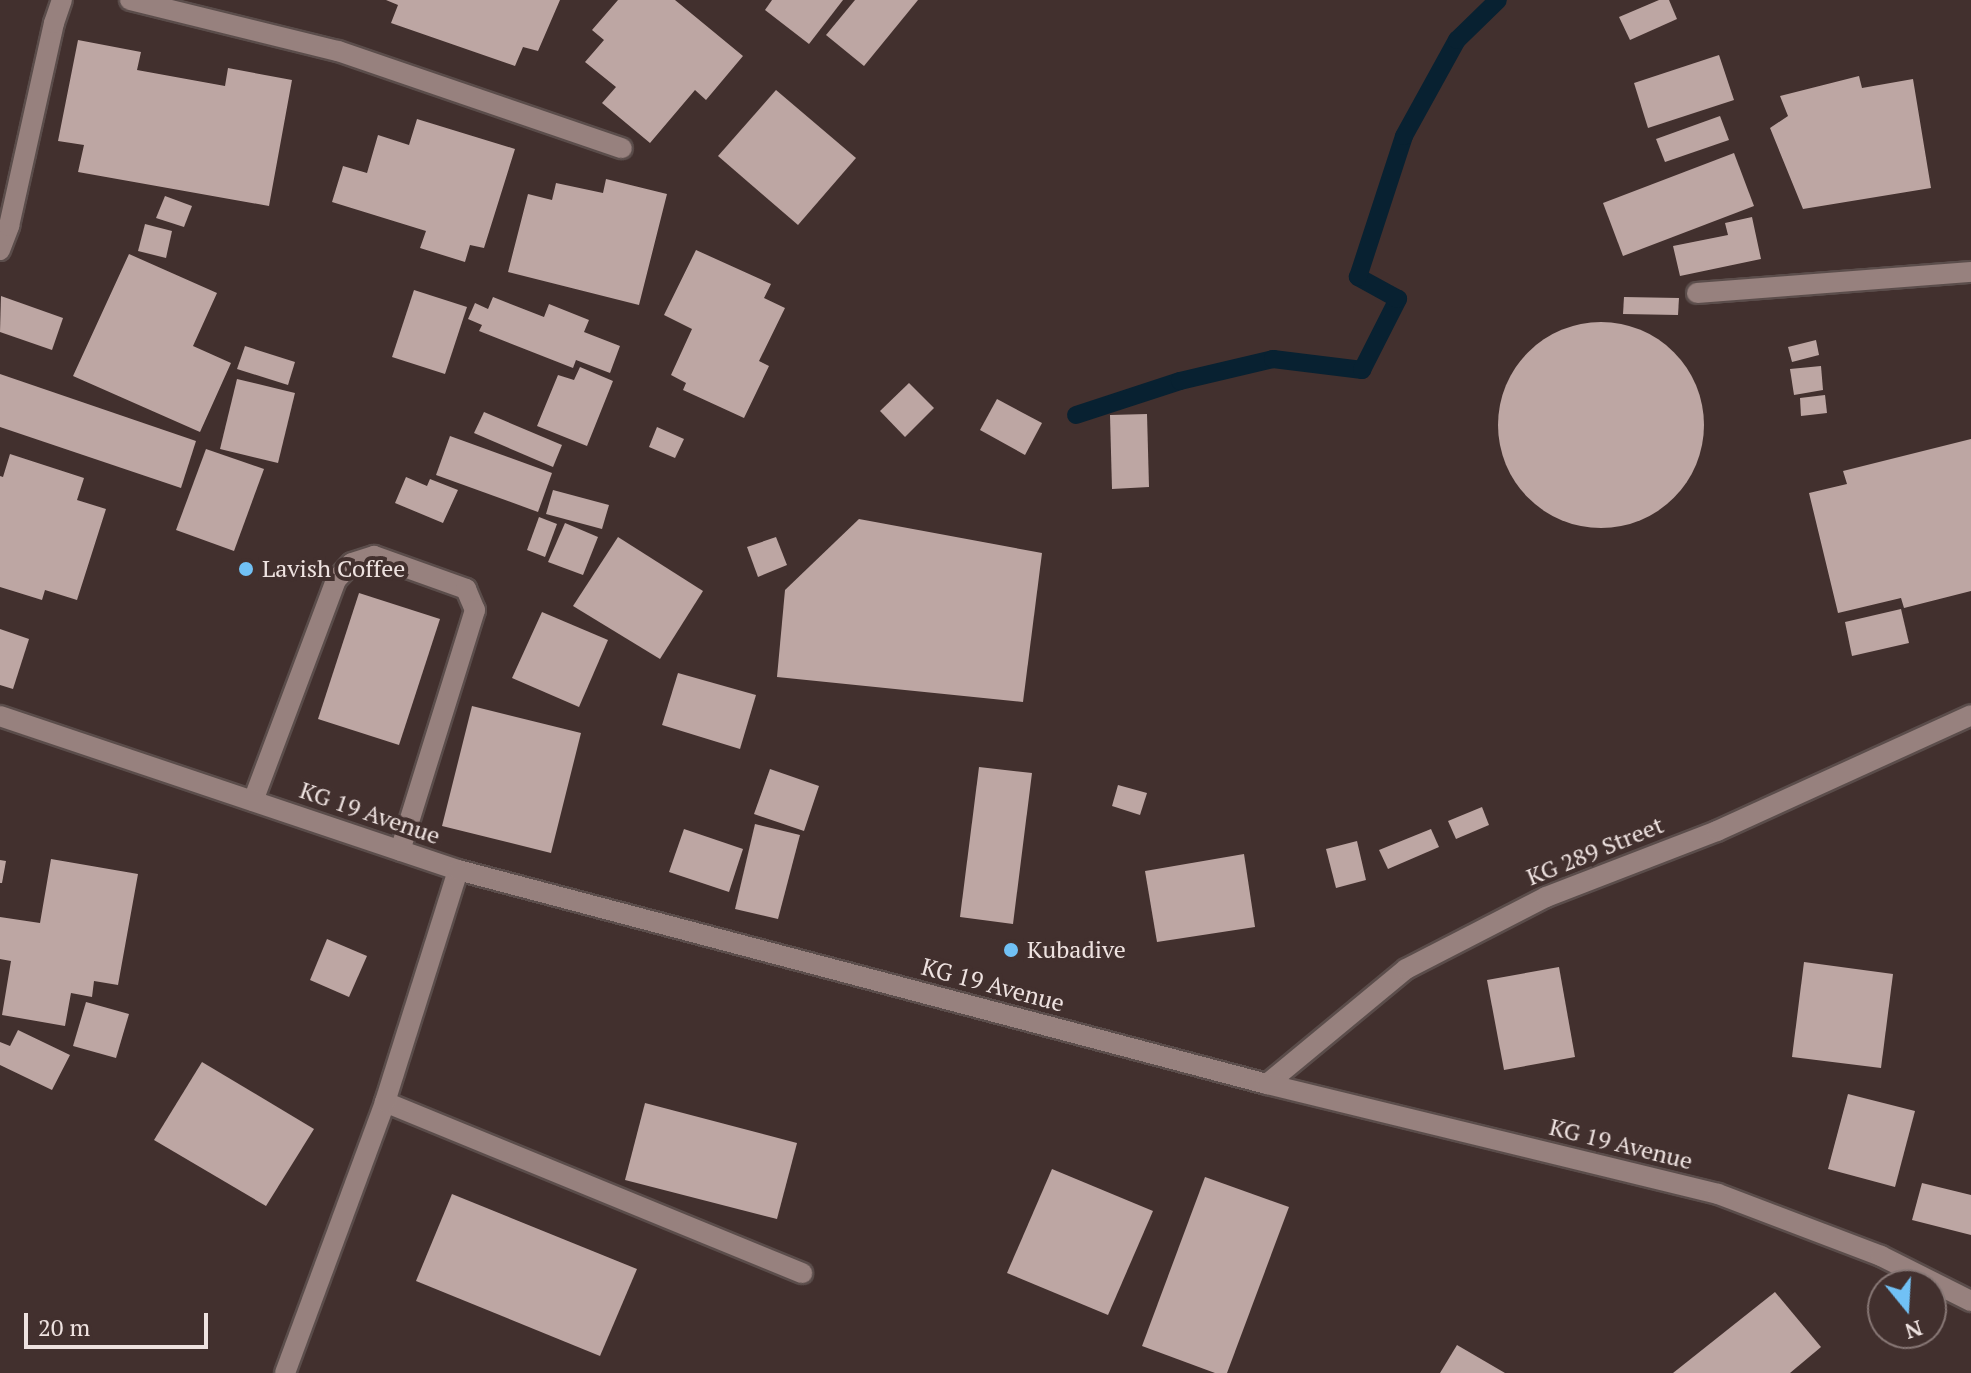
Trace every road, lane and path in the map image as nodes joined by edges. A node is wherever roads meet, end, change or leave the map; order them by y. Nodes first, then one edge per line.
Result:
1 (62, 0) edge
2 (130, 0) edge
3 (622, 148) dead end
4 (0, 250) edge
5 (1971, 272) edge
6 (1697, 293) dead end
7 (0, 716) edge
8 (1970, 716) edge
9 (253, 801) junction
10 (400, 851) junction
11 (458, 870) junction
12 (1267, 1084) junction
13 (385, 1102) junction
14 (802, 1273) dead end
15 (1971, 1301) edge
16 (285, 1373) edge

1 - 4 street
2 - 3 street
5 - 6 street
7 - 9 street, KG 19 Avenue
8 - 12 street, KG 289 Street
9 - 10 street, KG 19 Avenue
9 - 10 street
10 - 11 street, KG 19 Avenue
11 - 12 street, KG 19 Avenue
11 - 13 street
12 - 15 street, KG 19 Avenue
13 - 14 street
13 - 16 street

